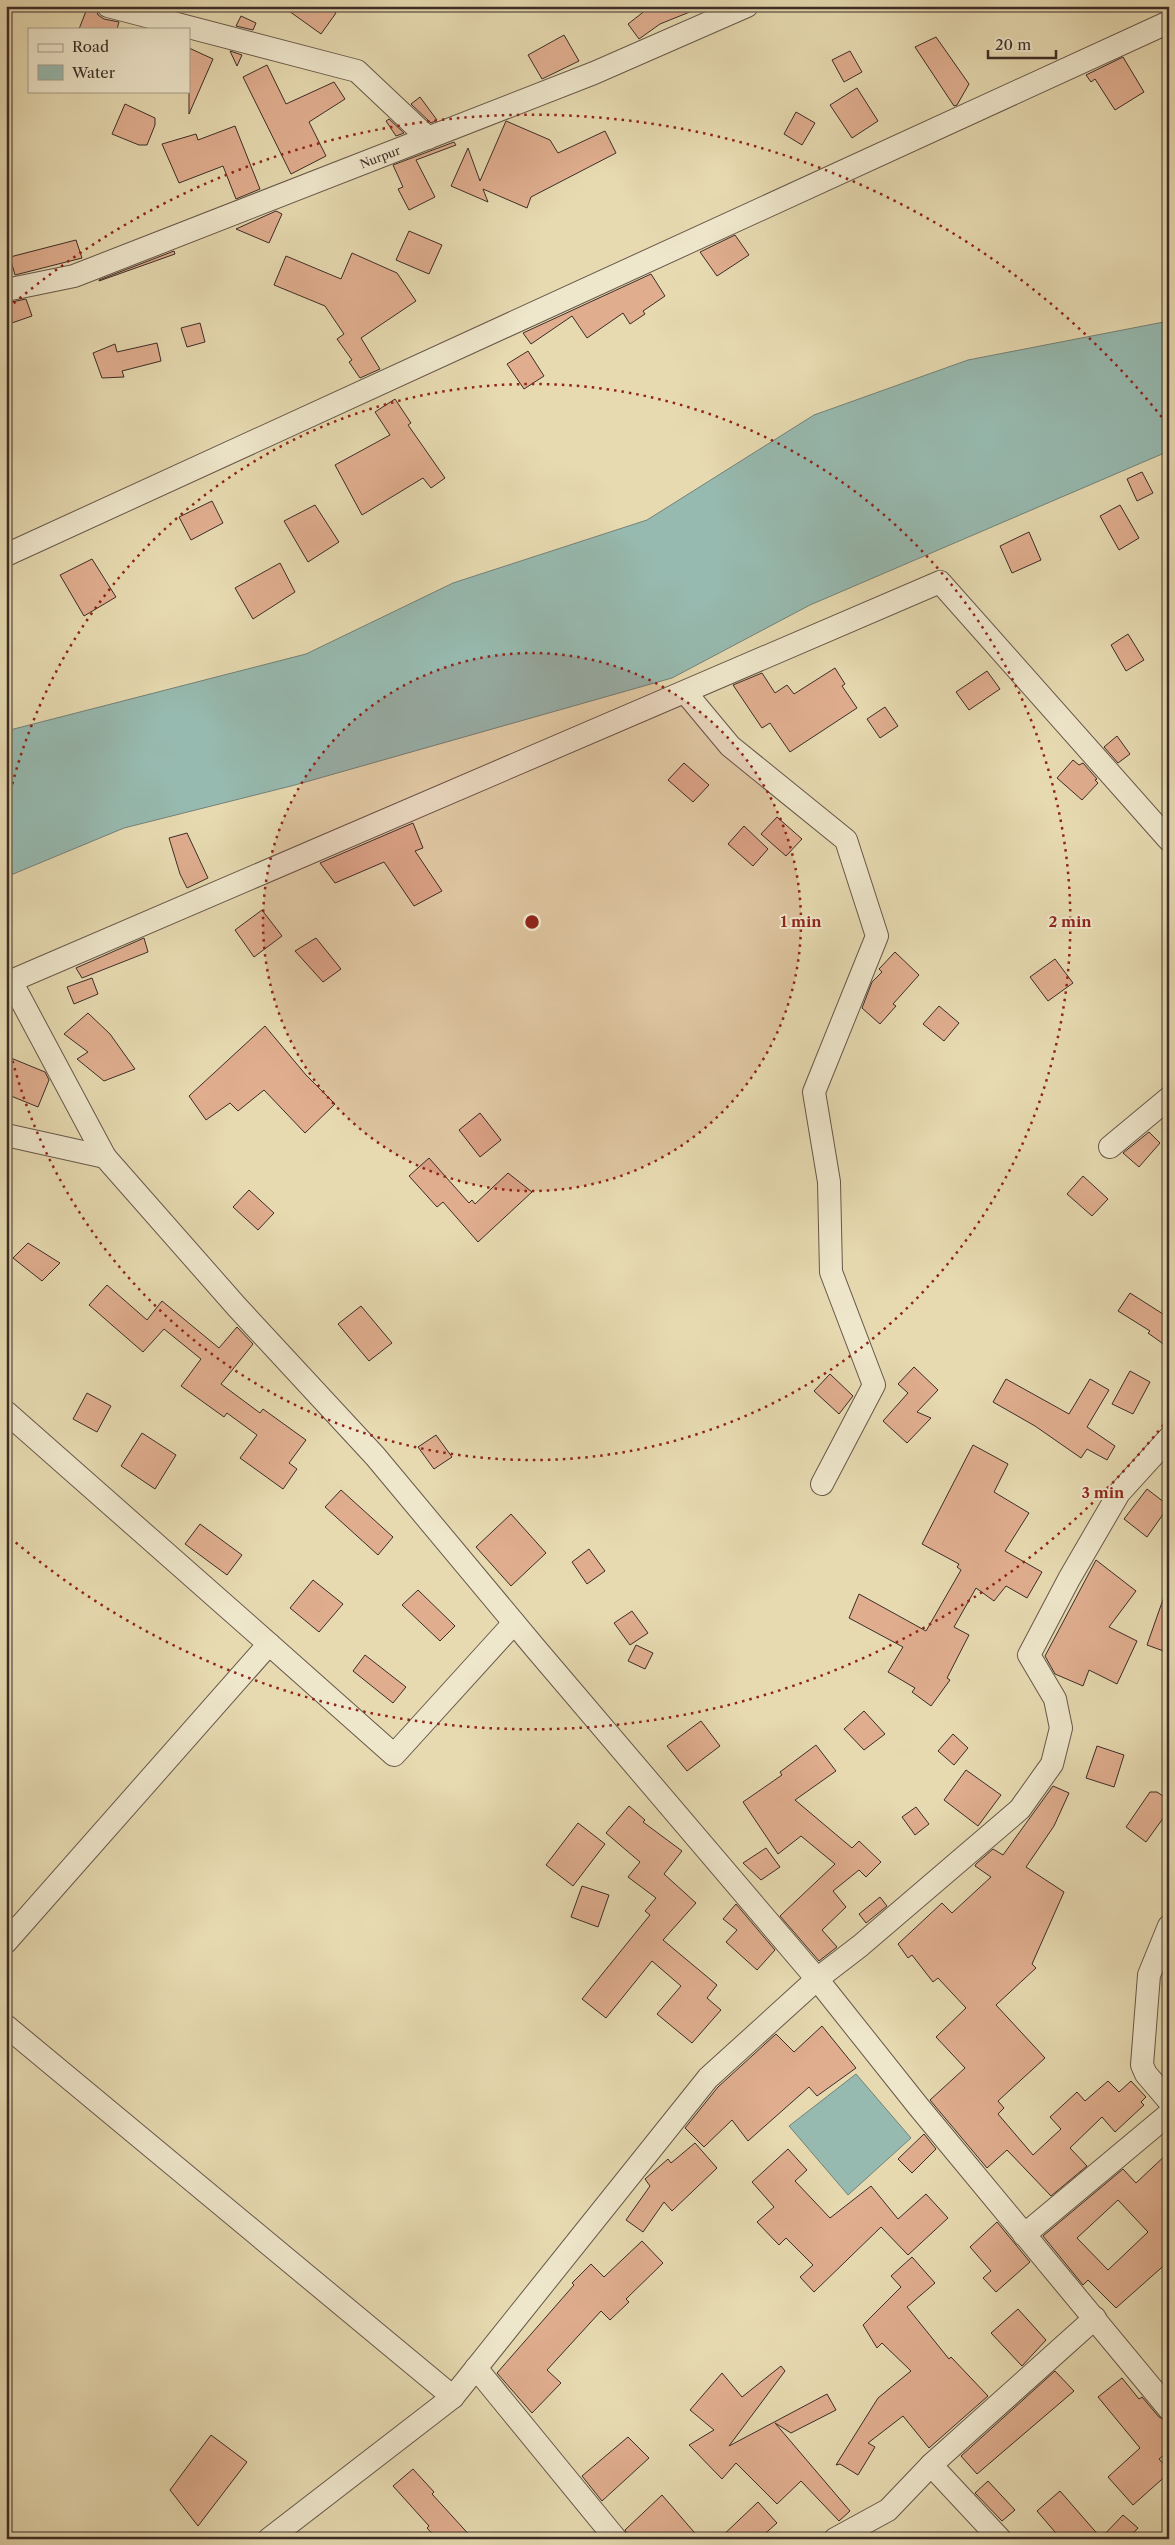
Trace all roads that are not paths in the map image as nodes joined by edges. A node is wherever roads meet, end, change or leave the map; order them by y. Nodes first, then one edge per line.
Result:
1 (108, 6) edge
2 (747, 6) edge
3 (1169, 22) edge
4 (428, 138) junction
5 (6, 290) edge
6 (6, 555) edge
7 (685, 692) junction
8 (1169, 840) edge
9 (1169, 1098) edge
10 (6, 1135) edge
11 (1110, 1147) dead end
12 (105, 1157) junction
13 (6, 1412) edge
14 (1169, 1438) edge
15 (822, 1484) dead end
16 (514, 1623) junction
17 (269, 1644) junction
18 (1169, 1926) edge
19 (6, 1942) edge
20 (817, 1979) junction
21 (6, 2026) edge
22 (1169, 2100) edge
23 (1169, 2114) edge
24 (1024, 2236) junction
25 (1095, 2318) junction
26 (476, 2368) junction
27 (453, 2397) junction
28 (1169, 2409) edge
29 (930, 2465) junction
30 (269, 2539) edge
31 (616, 2539) edge
32 (835, 2539) edge
33 (1000, 2539) edge

1 - 4 street
2 - 4 street, Nurpur
3 - 6 street
4 - 5 street, Nurpur
7 - 8 street
7 - 12 street
7 - 15 street
9 - 11 street
10 - 12 street
12 - 16 street
13 - 17 street
14 - 20 street
16 - 17 street
16 - 20 street
17 - 19 street
18 - 22 street
20 - 24 street
20 - 26 street
21 - 27 street
23 - 24 street
24 - 25 street
25 - 28 street
25 - 29 street
26 - 27 street
26 - 31 street
27 - 30 street
29 - 32 street
29 - 33 street

